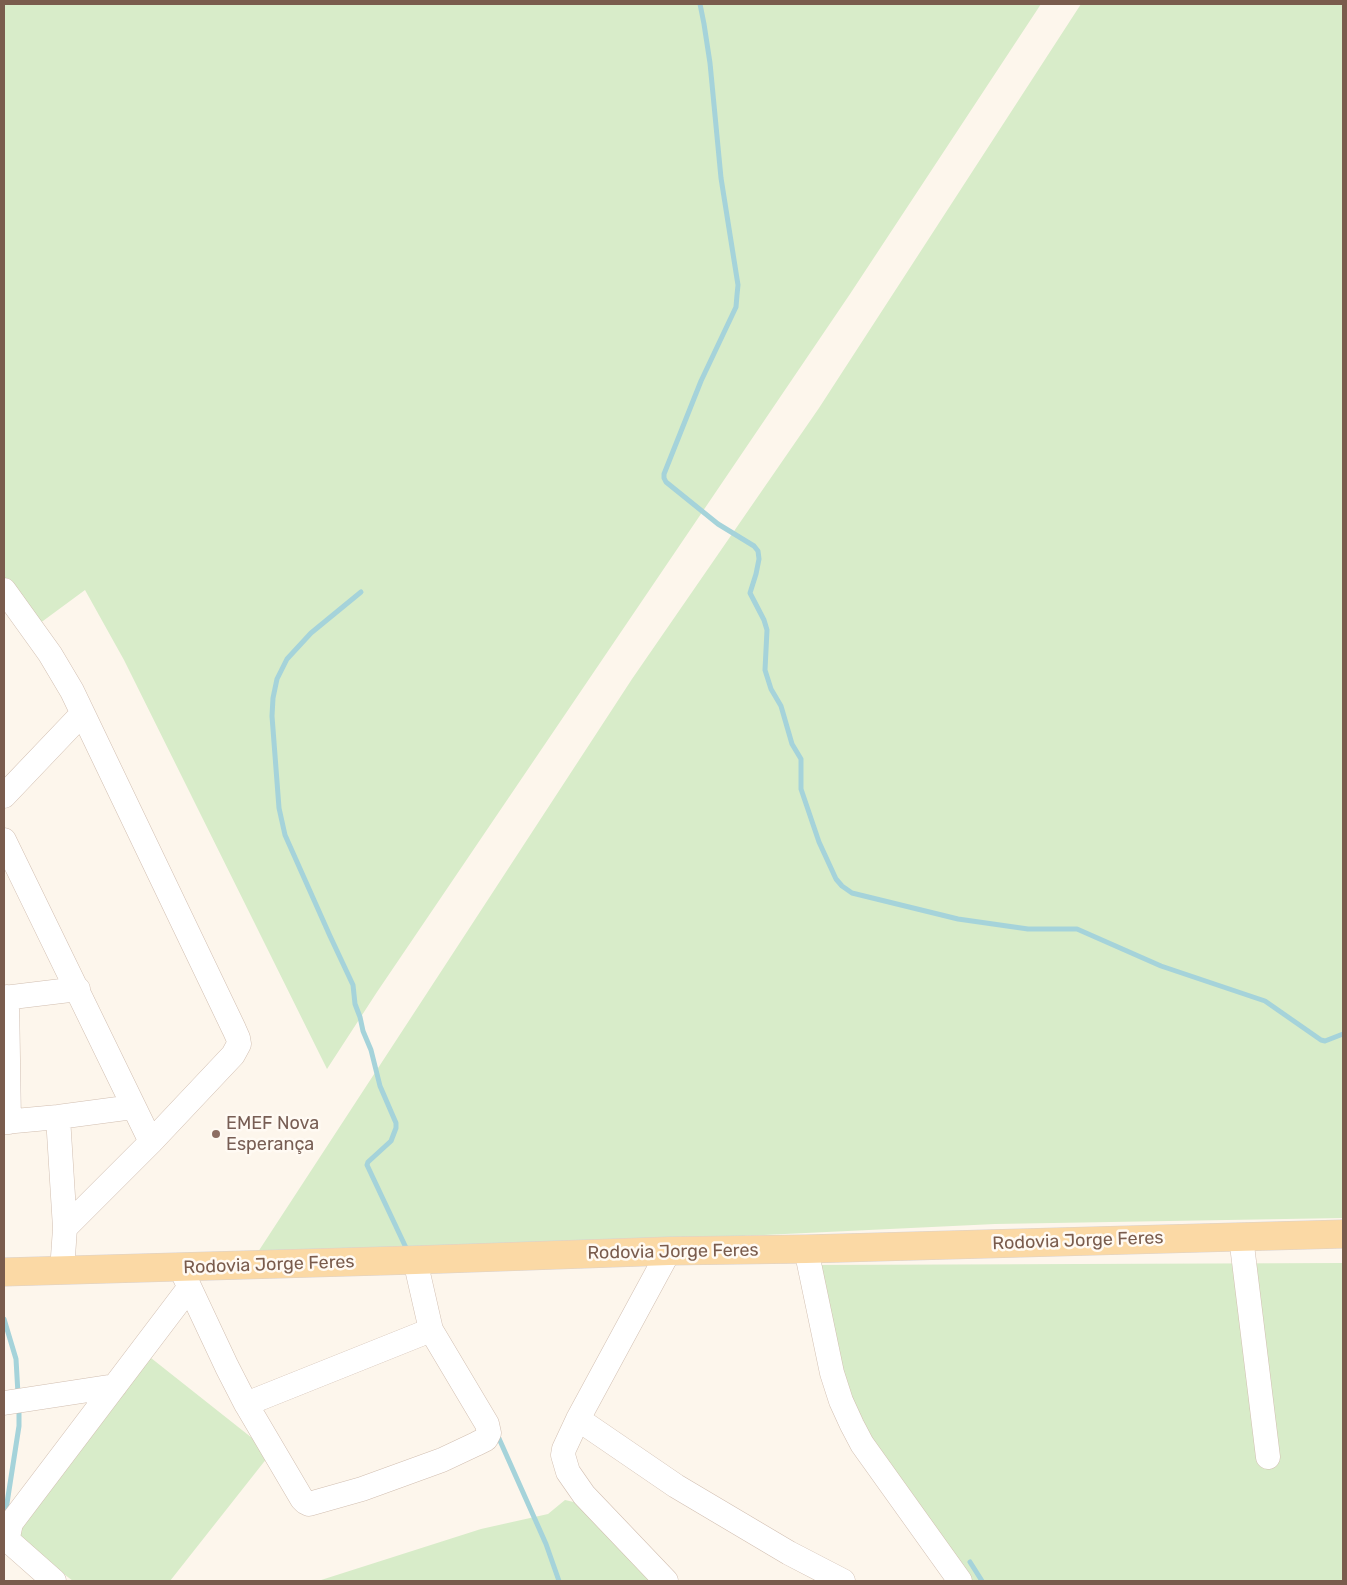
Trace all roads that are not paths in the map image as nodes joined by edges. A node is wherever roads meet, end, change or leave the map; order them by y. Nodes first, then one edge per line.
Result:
1 (4, 590) edge
2 (82, 714) junction
3 (4, 796) edge
4 (4, 840) edge
5 (78, 989) junction
6 (6, 998) edge
7 (133, 1107) junction
8 (58, 1117) junction
9 (6, 1122) edge
10 (151, 1142) junction
11 (65, 1228) junction
12 (1343, 1234) edge
13 (1241, 1237) junction
14 (806, 1249) junction
15 (669, 1250) junction
16 (415, 1260) junction
17 (62, 1271) junction
18 (4, 1272) edge
19 (184, 1278) junction
20 (431, 1330) junction
21 (115, 1386) junction
22 (4, 1403) edge
23 (246, 1404) junction
24 (578, 1419) junction
25 (1268, 1457) dead end
26 (54, 1581) edge
27 (666, 1581) edge
28 (843, 1581) edge
29 (960, 1581) edge

1 - 2 street
2 - 3 street
2 - 10 street
4 - 5 street
5 - 6 street
5 - 7 street
6 - 9 street
7 - 8 street
7 - 10 street
8 - 9 street
8 - 11 street
10 - 11 street
11 - 17 street
12 - 13 main road, Rodovia Jorge Feres
13 - 14 main road, Rodovia Jorge Feres
13 - 25 street
14 - 15 main road, Rodovia Jorge Feres
14 - 29 street
15 - 16 main road, Rodovia Jorge Feres
15 - 24 street
16 - 19 main road, Rodovia Jorge Feres
16 - 20 street
17 - 18 main road, Rodovia Jorge Feres
17 - 19 main road, Rodovia Jorge Feres
19 - 21 street
19 - 23 street
20 - 23 street
20 - 23 street
21 - 22 street
21 - 26 street
24 - 27 street
24 - 28 street

